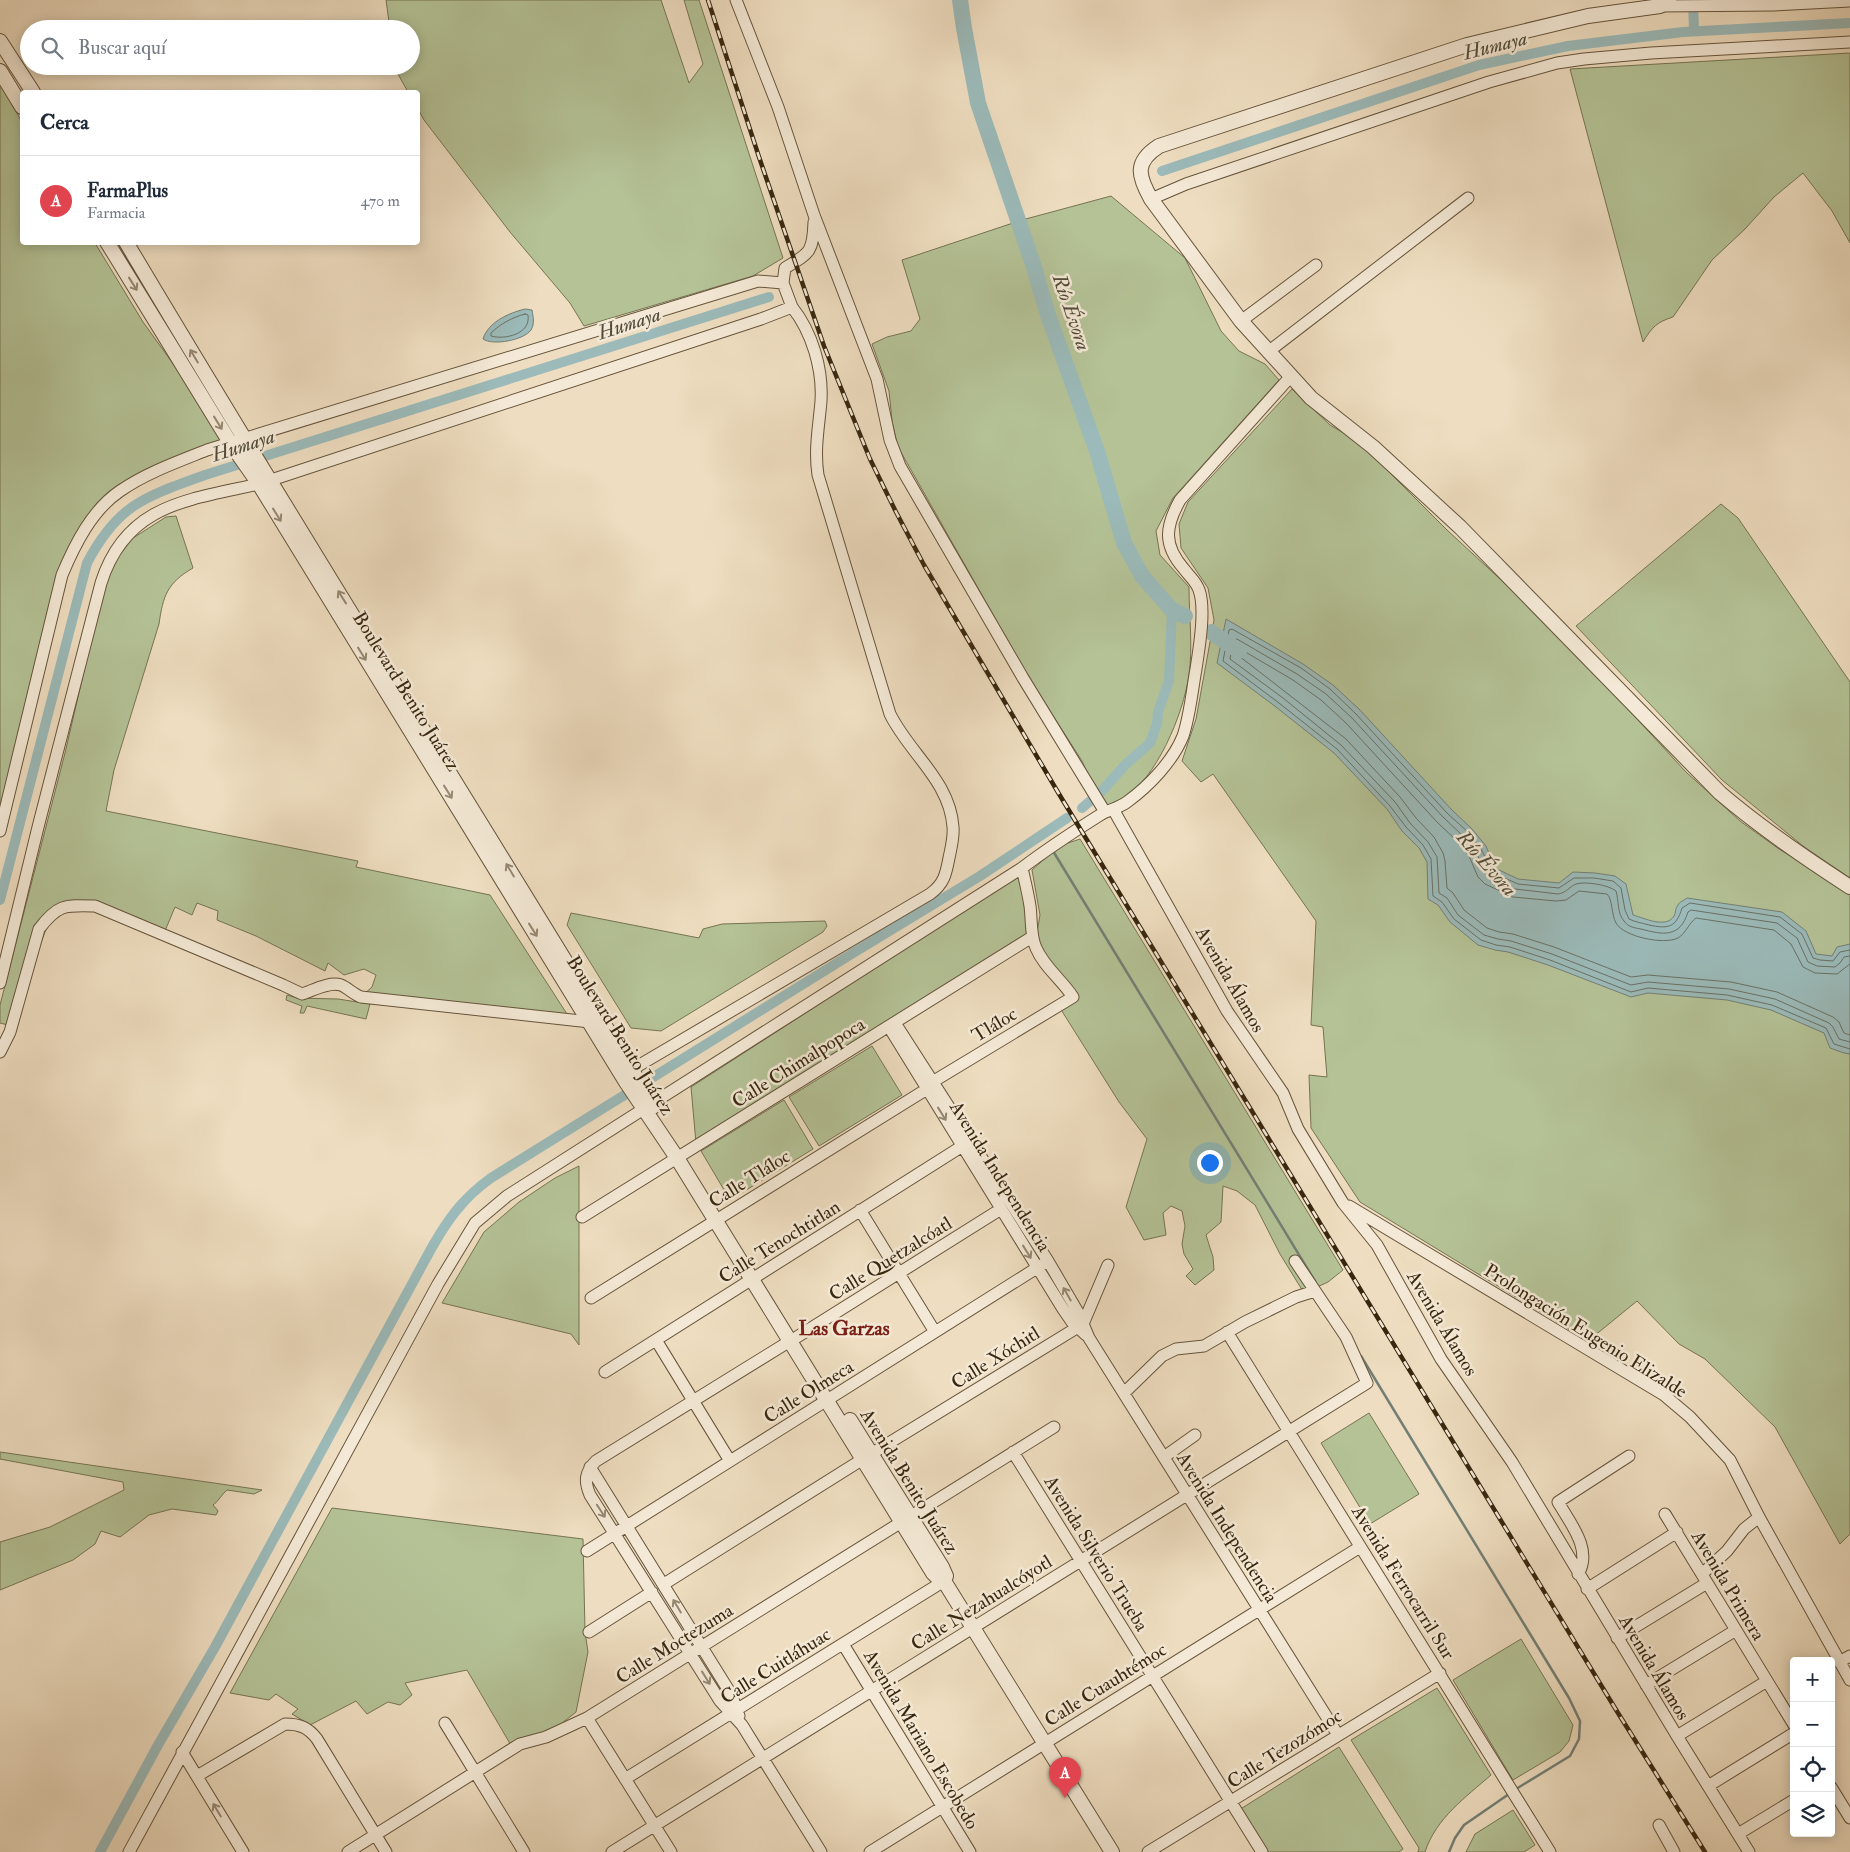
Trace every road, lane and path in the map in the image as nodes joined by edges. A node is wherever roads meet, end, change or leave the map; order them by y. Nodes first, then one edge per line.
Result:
1 (736, 0) edge
2 (1850, 1) edge
3 (1665, 3) edge
4 (1716, 3) edge
5 (0, 41) edge
6 (1850, 42) edge
7 (0, 71) edge
8 (20, 72) edge
9 (22, 75) edge
10 (32, 90) edge
11 (20, 104) edge
12 (1468, 198) dead end
13 (1151, 199) junction
14 (814, 215) junction
15 (109, 245) edge
16 (128, 245) edge
17 (1316, 265) dead end
18 (785, 268) junction
19 (758, 281) junction
20 (783, 283) junction
21 (792, 307) junction
22 (1241, 322) junction
23 (1268, 352) junction
24 (1291, 376) junction
25 (238, 443) junction
26 (261, 477) junction
27 (1109, 810) junction
28 (0, 831) edge
29 (1022, 868) junction
30 (1850, 887) edge
31 (1032, 937) junction
32 (0, 983) edge
33 (590, 1022) junction
34 (892, 1025) junction
35 (5, 1031) edge
36 (0, 1052) edge
37 (629, 1076) junction
38 (930, 1085) junction
39 (645, 1103) junction
40 (967, 1143) junction
41 (680, 1156) junction
42 (1343, 1203) junction
43 (1001, 1209) junction
44 (860, 1210) junction
45 (582, 1217) dead end
46 (718, 1218) junction
47 (1295, 1261) dead end
48 (1048, 1262) junction
49 (1108, 1265) dead end
50 (1038, 1268) junction
51 (899, 1273) junction
52 (755, 1277) junction
53 (1315, 1291) junction
54 (591, 1298) dead end
55 (1080, 1325) junction
56 (935, 1332) junction
57 (1227, 1332) junction
58 (793, 1339) junction
59 (656, 1340) junction
60 (604, 1372) dead end
61 (1124, 1393) junction
62 (830, 1398) junction
63 (693, 1401) junction
64 (1054, 1427) dead end
65 (1289, 1431) junction
66 (1195, 1435) dead end
67 (1013, 1452) junction
68 (1628, 1456) dead end
69 (867, 1457) junction
70 (1164, 1457) junction
71 (730, 1461) junction
72 (590, 1467) junction
73 (1187, 1494) junction
74 (1665, 1514) dead end
75 (1759, 1518) junction
76 (906, 1519) junction
77 (626, 1525) junction
78 (615, 1532) junction
79 (1677, 1532) junction
80 (1360, 1547) junction
81 (587, 1551) dead end
82 (1081, 1560) junction
83 (1578, 1574) junction
84 (1705, 1578) junction
85 (944, 1581) junction
86 (664, 1584) junction
87 (1587, 1589) junction
88 (652, 1592) junction
89 (1259, 1610) junction
90 (973, 1627) junction
91 (1736, 1630) junction
92 (589, 1632) dead end
93 (1617, 1638) junction
94 (843, 1644) junction
95 (702, 1647) junction
96 (690, 1653) junction
97 (1850, 1656) edge
98 (1839, 1662) junction
99 (1440, 1673) junction
100 (1153, 1676) junction
101 (1850, 1680) edge
102 (1767, 1681) junction
103 (1646, 1685) junction
104 (872, 1690) junction
105 (734, 1711) junction
106 (587, 1718) junction
107 (1790, 1718) edge
108 (445, 1723) dead end
109 (1338, 1735) junction
110 (1790, 1735) edge
111 (1677, 1736) junction
112 (1044, 1743) junction
113 (182, 1752) junction
114 (763, 1758) junction
115 (476, 1773) junction
116 (196, 1776) junction
117 (625, 1779) junction
118 (1708, 1786) junction
119 (1834, 1792) edge
120 (1231, 1801) junction
121 (1790, 1802) edge
122 (942, 1806) junction
123 (1850, 1818) edge
124 (1659, 1825) dead end
125 (655, 1826) junction
126 (1738, 1834) junction
127 (375, 1835) junction
128 (129, 1852) edge
129 (243, 1852) edge
130 (348, 1852) edge
131 (386, 1852) edge
132 (524, 1852) edge
133 (612, 1852) edge
134 (671, 1852) edge
135 (822, 1852) edge
136 (870, 1852) edge
137 (970, 1852) edge
138 (1112, 1852) edge
139 (1148, 1852) edge
140 (1262, 1852) edge
141 (1550, 1852) edge
142 (1674, 1852) edge
143 (1749, 1852) edge

1 - 14 street, Avenida Álamos
2 - 4 street
3 - 4 street
3 - 13 street
5 - 8 street
6 - 13 street
7 - 11 street
9 - 10 street
12 - 23 street
13 - 22 street
14 - 18 street
14 - 27 street, Avenida Álamos
15 -> 25 street, Boulevard Benito Juárez
25 -> 16 street, Boulevard Benito Juárez
17 - 22 street
18 - 19 street
18 - 20 street
19 - 20 street
19 - 25 street
20 - 21 street
21 - 26 street
21 - 37 street
22 - 23 street
23 - 24 street
24 - 27 street
24 - 30 street
25 - 26 street, Boulevard Benito Juárez
25 - 28 street
26 - 32 street
26 -> 33 street, Boulevard Benito Juárez
37 -> 26 street, Boulevard Benito Juárez
27 - 29 street
27 - 42 street, Avenida Álamos
29 - 31 street
29 - 39 street
31 - 34 street, Calle Chimalpopoca
31 - 38 street, Tláloc
33 - 35 street
33 - 37 street, Boulevard Benito Juárez
34 - 38 street, Avenida Independencia
34 - 41 street, Calle Chimalpopoca
35 - 36 street
37 - 39 street, Boulevard Benito Juárez
38 - 40 street, Avenida Independencia
38 - 46 street, Calle Tláloc
39 - 41 street, Boulevard Benito Juárez
39 - 113 street
40 - 43 street, Avenida Independencia
40 - 44 street, Calle Tenochtitlan
40 - 48 street, Avenida Independencia
41 - 45 street, Calle Chimalpopoca
41 - 46 street, Avenida Benito Juárez
42 - 75 street, Prolongación Eugenio Elizalde
42 - 83 street, Avenida Álamos
43 -> 50 street, Avenida Independencia
43 - 51 street, Calle Quetzalcóatl
44 - 51 street
44 - 52 street, Calle Tenochtitlan
46 - 52 street, Avenida Benito Juárez
46 - 54 street, Calle Tláloc
47 - 53 street
48 - 50 street, Calle Olmeca
55 -> 48 street, Avenida Independencia
49 - 55 street
50 - 55 street, Avenida Independencia
50 - 56 street, Calle Olmeca
51 - 56 street
51 - 58 street, Calle Quetzalcóatl
52 - 58 street, Avenida Benito Juárez
52 - 59 street, Calle Tenochtitlan
53 - 57 street
53 - 65 street, Calle Nezahualcóyotl
55 - 61 street, Avenida Independencia
55 - 69 street, Calle Xóchitl
56 - 62 street, Calle Olmeca
57 - 61 street
57 - 65 street, Avenida Ferrocarril Sur
58 - 62 street, Avenida Benito Juárez
58 - 63 street, Calle Quetzalcóatl
59 - 60 street, Calle Tenochtitlan
59 - 63 street
61 - 70 street, Avenida Independencia
62 - 69 street, Avenida Benito Juárez
62 - 71 street, Calle Olmeca
63 - 71 street
63 - 72 street, Calle Quetzalcóatl
64 - 67 street, Calle Moctezuma
65 - 73 street, Calle Nezahualcóyotl
65 - 80 street, Avenida Ferrocarril Sur
66 - 70 street
67 - 76 street, Calle Moctezuma
67 - 82 street, Avenida Silverio Trueba
68 - 83 street
69 - 76 street, Avenida Benito Juárez
69 - 86 street, Calle Xóchitl
70 - 73 street, Avenida Independencia
71 - 77 street, Calle Olmeca
72 - 77 street
72 -> 78 street
73 - 82 street, Calle Nezahualcóyotl
73 - 89 street, Avenida Independencia
74 - 79 street, Avenida Primera
75 - 84 street
75 - 98 street, Prolongación Eugenio Elizalde
76 - 85 street, Avenida Benito Juárez
76 - 95 street, Calle Moctezuma
77 - 78 street, Calle Olmeca
77 - 86 street
78 - 81 street, Calle Olmeca
78 - 88 street
79 - 84 street, Avenida Primera
79 - 87 street
80 - 89 street, Calle Cuauhtémoc
80 - 99 street, Avenida Ferrocarril Sur
82 - 90 street, Calle Nezahualcóyotl
82 - 100 street, Avenida Silverio Trueba
83 - 87 street, Avenida Álamos
84 - 91 street, Avenida Primera
84 - 93 street
85 - 90 street, Avenida Benito Juárez
85 - 94 street, Calle Cuitláhuac
95 -> 86 street
87 - 93 street, Avenida Álamos
88 - 92 street
88 - 96 street
89 - 100 street, Calle Cuauhtémoc
89 - 109 street, Avenida Independencia
90 - 104 street, Calle Nezahualcóyotl
90 - 112 street, Avenida Benito Juárez
91 - 102 street, Avenida Primera
91 - 103 street
93 - 103 street, Avenida Álamos
94 - 104 street, Avenida Mariano Escobedo
94 - 105 street, Calle Cuitláhuac
95 - 96 street, Calle Moctezuma
95 - 105 street
96 -> 105 street
96 - 106 street, Calle Moctezuma
97 - 98 street
98 - 101 street, Prolongación Eugenio Elizalde
99 - 109 street, Calle Tezozómoc
99 - 141 street, Avenida Ferrocarril Sur
100 - 112 street, Calle Cuauhtémoc
100 - 120 street, Avenida Silverio Trueba
102 - 107 street, Avenida Primera
102 - 111 street
103 - 111 street, Avenida Álamos
104 - 114 street, Calle Nezahualcóyotl
104 - 122 street, Avenida Mariano Escobedo
105 - 114 street
105 - 117 street, Calle Cuitláhuac
106 - 115 street, Calle Moctezuma
106 - 117 street
108 - 115 street
109 - 120 street, Calle Tezozómoc
110 - 118 street
111 - 118 street, Avenida Álamos
112 - 122 street, Calle Cuauhtémoc
112 - 138 street, Avenida Benito Juárez
113 - 116 street
113 - 128 street
114 - 125 street, Calle Nezahualcóyotl
114 - 135 street
115 - 127 street, Calle Moctezuma
115 - 132 street
116 - 127 street
129 -> 116 street
117 - 125 street
118 - 126 street, Avenida Álamos
119 - 123 street
120 - 139 street, Calle Tezozómoc
120 - 140 street, Avenida Silverio Trueba
121 - 126 street
122 - 136 street, Calle Cuauhtémoc
122 - 137 street, Avenida Mariano Escobedo
124 - 142 street
125 - 133 street, Calle Nezahualcóyotl
125 - 134 street
126 - 143 street, Avenida Álamos
127 - 130 street, Calle Moctezuma
127 - 131 street

